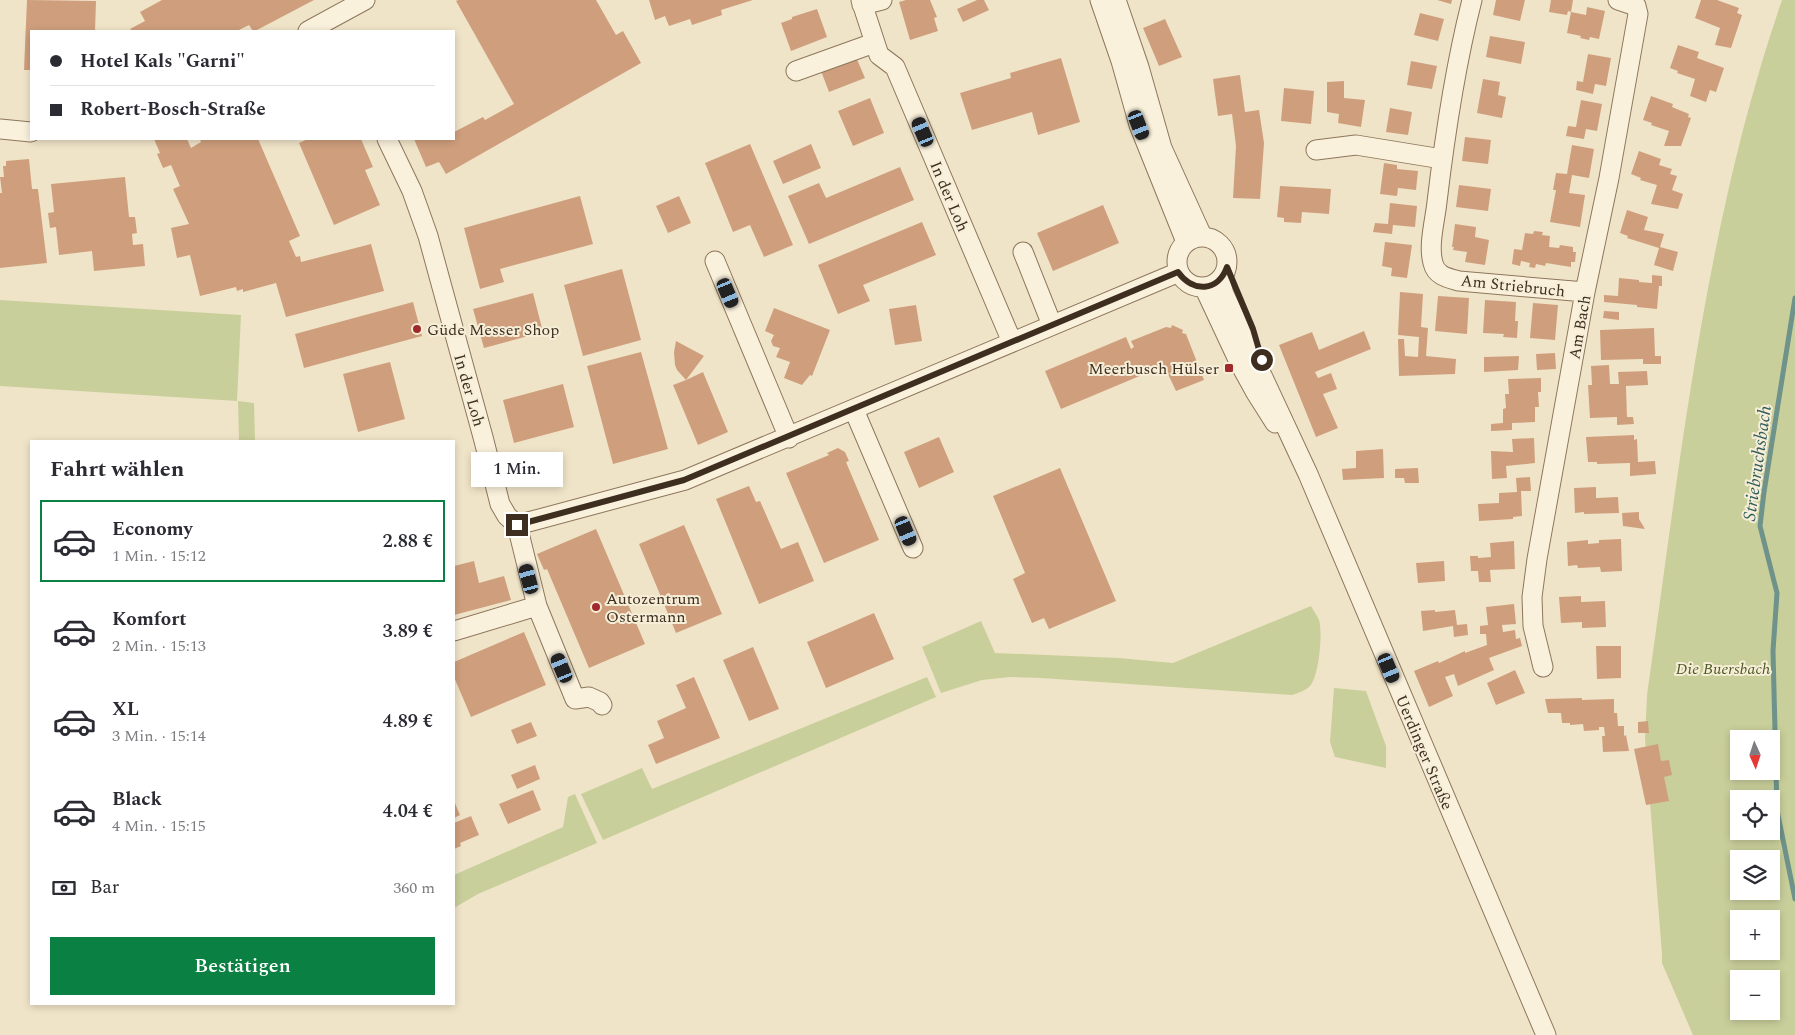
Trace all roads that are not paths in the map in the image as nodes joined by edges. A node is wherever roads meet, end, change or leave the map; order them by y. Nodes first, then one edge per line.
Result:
1 (365, 0) edge
2 (882, 0) edge
3 (1100, 0) edge
4 (1116, 0) edge
5 (1472, 0) edge
6 (1618, 0) edge
7 (862, 3) edge
8 (335, 25) edge
9 (312, 30) edge
10 (874, 43) junction
11 (796, 71) dead end
12 (0, 129) edge
13 (30, 132) edge
14 (387, 140) edge
15 (1316, 150) dead end
16 (1442, 159) junction
17 (1194, 239) junction
18 (1023, 252) dead end
19 (715, 261) dead end
20 (1178, 272) junction
21 (1217, 278) junction
22 (1585, 292) junction
23 (1052, 324) junction
24 (1019, 339) junction
25 (854, 410) junction
26 (788, 438) junction
27 (1292, 442) junction
28 (517, 525) junction
29 (913, 548) dead end
30 (537, 606) junction
31 (455, 631) edge
32 (1543, 666) dead end
33 (602, 705) dead end
34 (1546, 1035) edge

1 - 8 street
2 - 7 street
3 - 17 street
4 - 17 street
5 - 16 street, Am Striebruch
6 - 22 street, Am Bach
7 - 10 street, In der Loh
8 - 9 street
10 - 11 street
10 - 24 street, In der Loh
12 - 13 street
14 - 28 street, In der Loh
15 - 16 street
16 - 22 street, Am Striebruch
17 - 20 street
17 - 21 street, Uerdinger Straße
18 - 23 street
19 - 26 street
20 - 21 street
20 - 23 street
21 - 27 street, Uerdinger Straße
21 - 27 street, Uerdinger Straße
22 - 32 street, Am Bach
23 - 24 street
24 - 25 street
25 - 26 street
25 - 29 street
26 - 28 street
27 - 34 street, Uerdinger Straße
28 - 30 street
30 - 31 street
30 - 33 street

